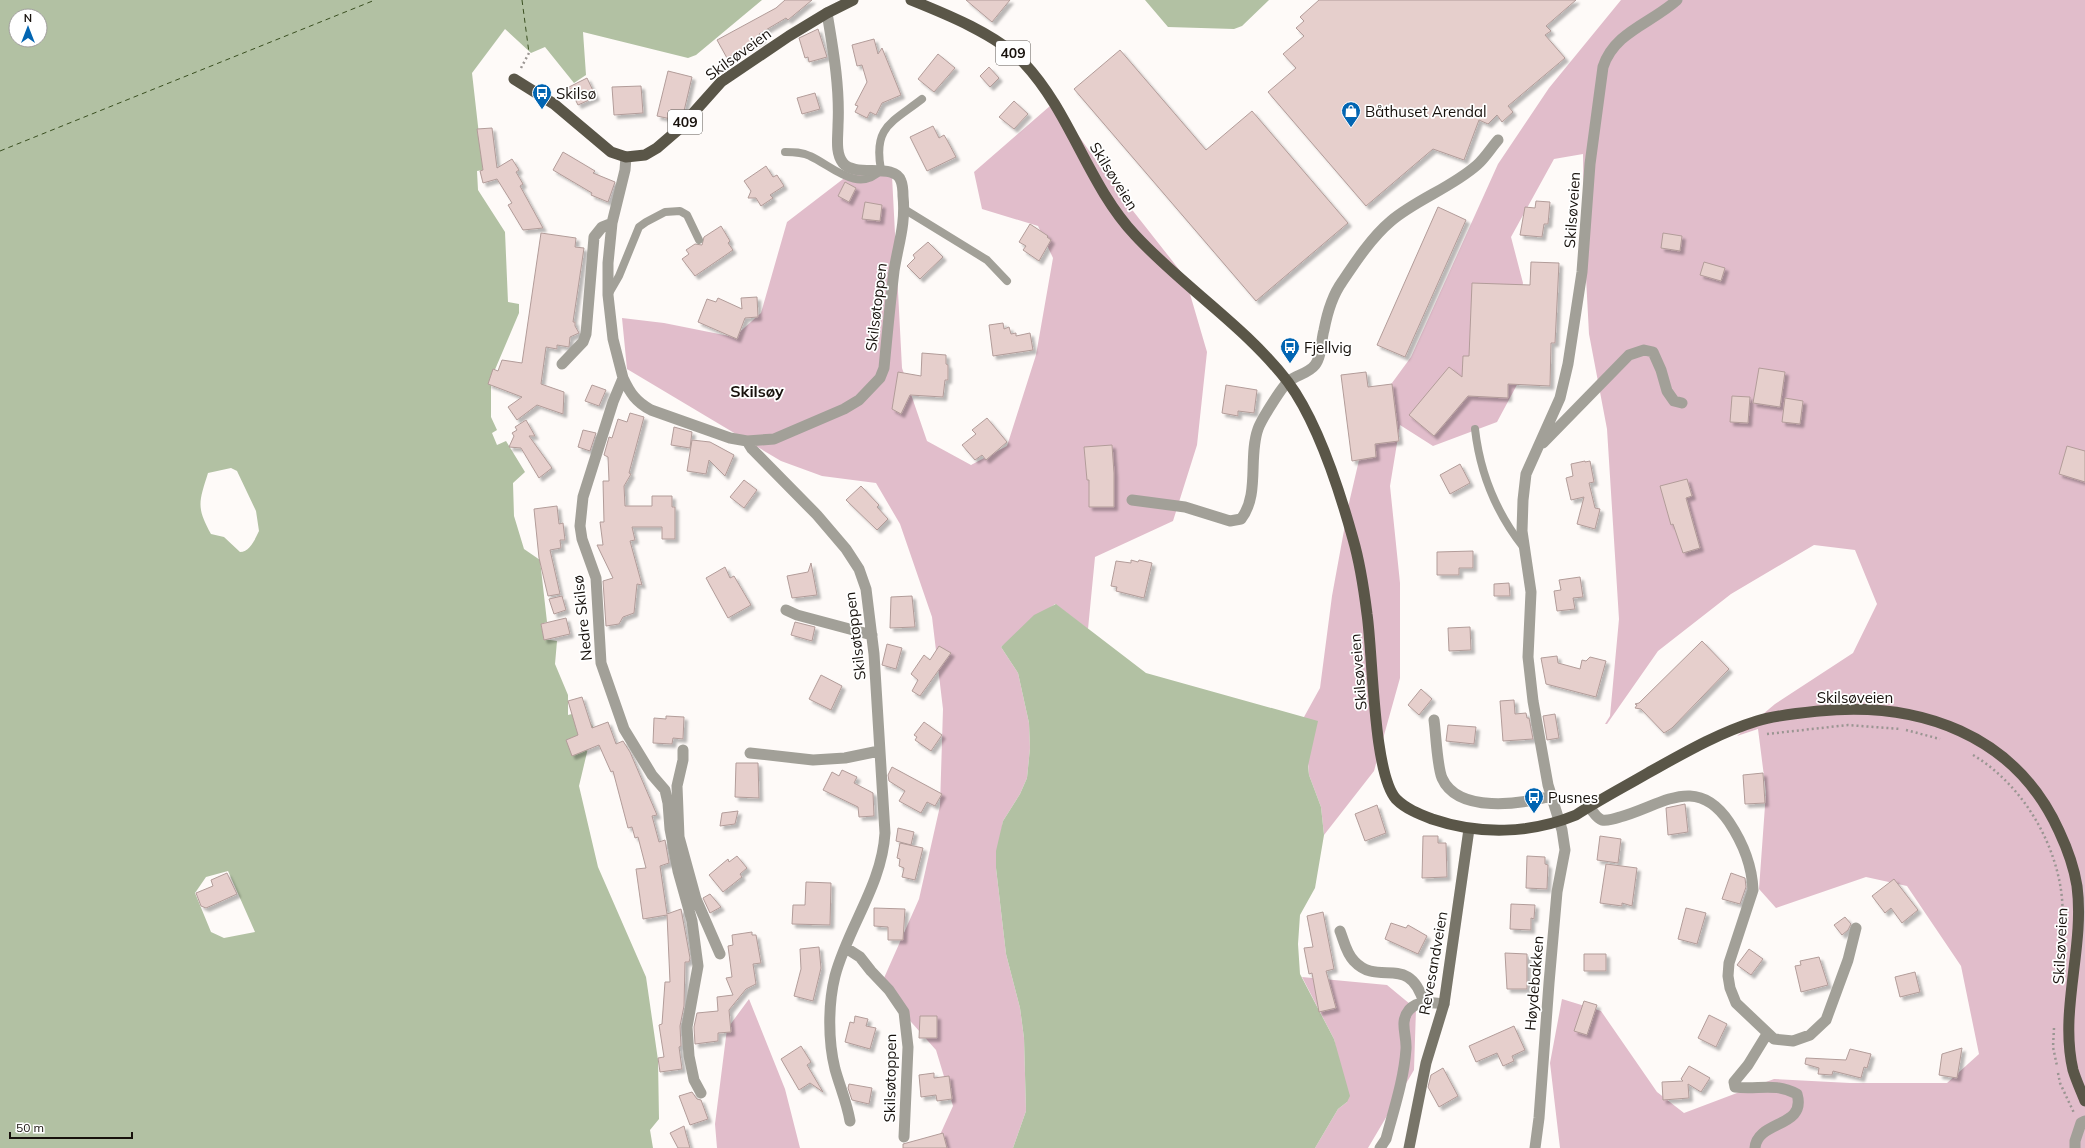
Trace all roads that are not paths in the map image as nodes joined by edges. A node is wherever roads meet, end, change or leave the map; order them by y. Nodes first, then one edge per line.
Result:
1 (853, 0) edge
2 (911, 0) edge
3 (1677, 0) edge
4 (827, 13) junction
5 (514, 79) dead end
6 (922, 99) dead end
7 (1498, 140) dead end
8 (785, 152) dead end
9 (626, 157) junction
10 (881, 170) junction
11 (904, 209) junction
12 (612, 222) junction
13 (699, 240) dead end
14 (1007, 281) dead end
15 (608, 295) junction
16 (562, 364) dead end
17 (623, 378) junction
18 (1288, 382) junction
19 (1682, 403) dead end
20 (1475, 429) dead end
21 (747, 440) junction
22 (1536, 451) junction
23 (1132, 500) dead end
24 (1524, 548) junction
25 (786, 610) dead end
26 (872, 635) junction
27 (1434, 720) dead end
28 (683, 750) dead end
29 (879, 751) junction
30 (750, 753) dead end
31 (1552, 796) junction
32 (1589, 807) junction
33 (1560, 822) junction
34 (670, 829) junction
35 (1469, 829) junction
36 (679, 837) junction
37 (1856, 928) dead end
38 (1340, 930) dead end
39 (846, 948) junction
40 (720, 954) dead end
41 (1424, 1003) junction
42 (1444, 1004) junction
43 (1766, 1034) junction
44 (701, 1093) dead end
45 (2085, 1101) edge
46 (850, 1121) dead end
47 (2083, 1122) edge
48 (904, 1137) dead end
49 (1380, 1148) edge
50 (1409, 1148) edge
51 (1535, 1148) edge
52 (1754, 1148) edge
53 (2075, 1148) edge

1 - 4 main road, Skilsøveien / 409
2 - 18 main road, Skilsøveien / 409
3 - 22 street, Skilsøveien
4 - 9 main road, Skilsøveien / 409
4 - 10 street
5 - 9 main road, Skilsøveien / 409
6 - 10 lane
7 - 18 street
8 - 10 lane
9 - 12 street
10 - 11 street, Skilsøtoppen
11 - 14 lane
11 - 21 street, Skilsøtoppen
12 - 15 street
12 - 16 street
13 - 15 lane
15 - 17 street
17 - 21 street, Skilsøtoppen
17 - 34 street, Nedre Skilsø
18 - 23 street
18 - 35 main road, Skilsøveien / 409
19 - 22 street, Skilsøveien
20 - 24 lane, Skilsøveien
21 - 26 street, Skilsøtoppen
22 - 24 street, Skilsøveien
24 - 31 street, Skilsøveien
25 - 26 street
26 - 29 street, Skilsøtoppen
27 - 31 street
28 - 36 street
29 - 30 street
29 - 39 street, Skilsøtoppen
31 - 33 street, Skilsøveien
32 - 33 main road, Skilsøveien / 409
32 - 43 street
32 - 45 main road, Skilsøveien / 409
33 - 35 main road, Skilsøveien / 409
33 - 51 street, Høydebakken
34 - 36 street
34 - 44 street, Nedre Skilsø
35 - 42 main road, Revesandveien
36 - 40 street
37 - 43 street
38 - 41 street
39 - 46 street, Skilsøtoppen
39 - 48 street, Skilsøtoppen
41 - 42 street
41 - 49 street
42 - 50 main road, Revesandveien
43 - 52 street
47 - 53 street

